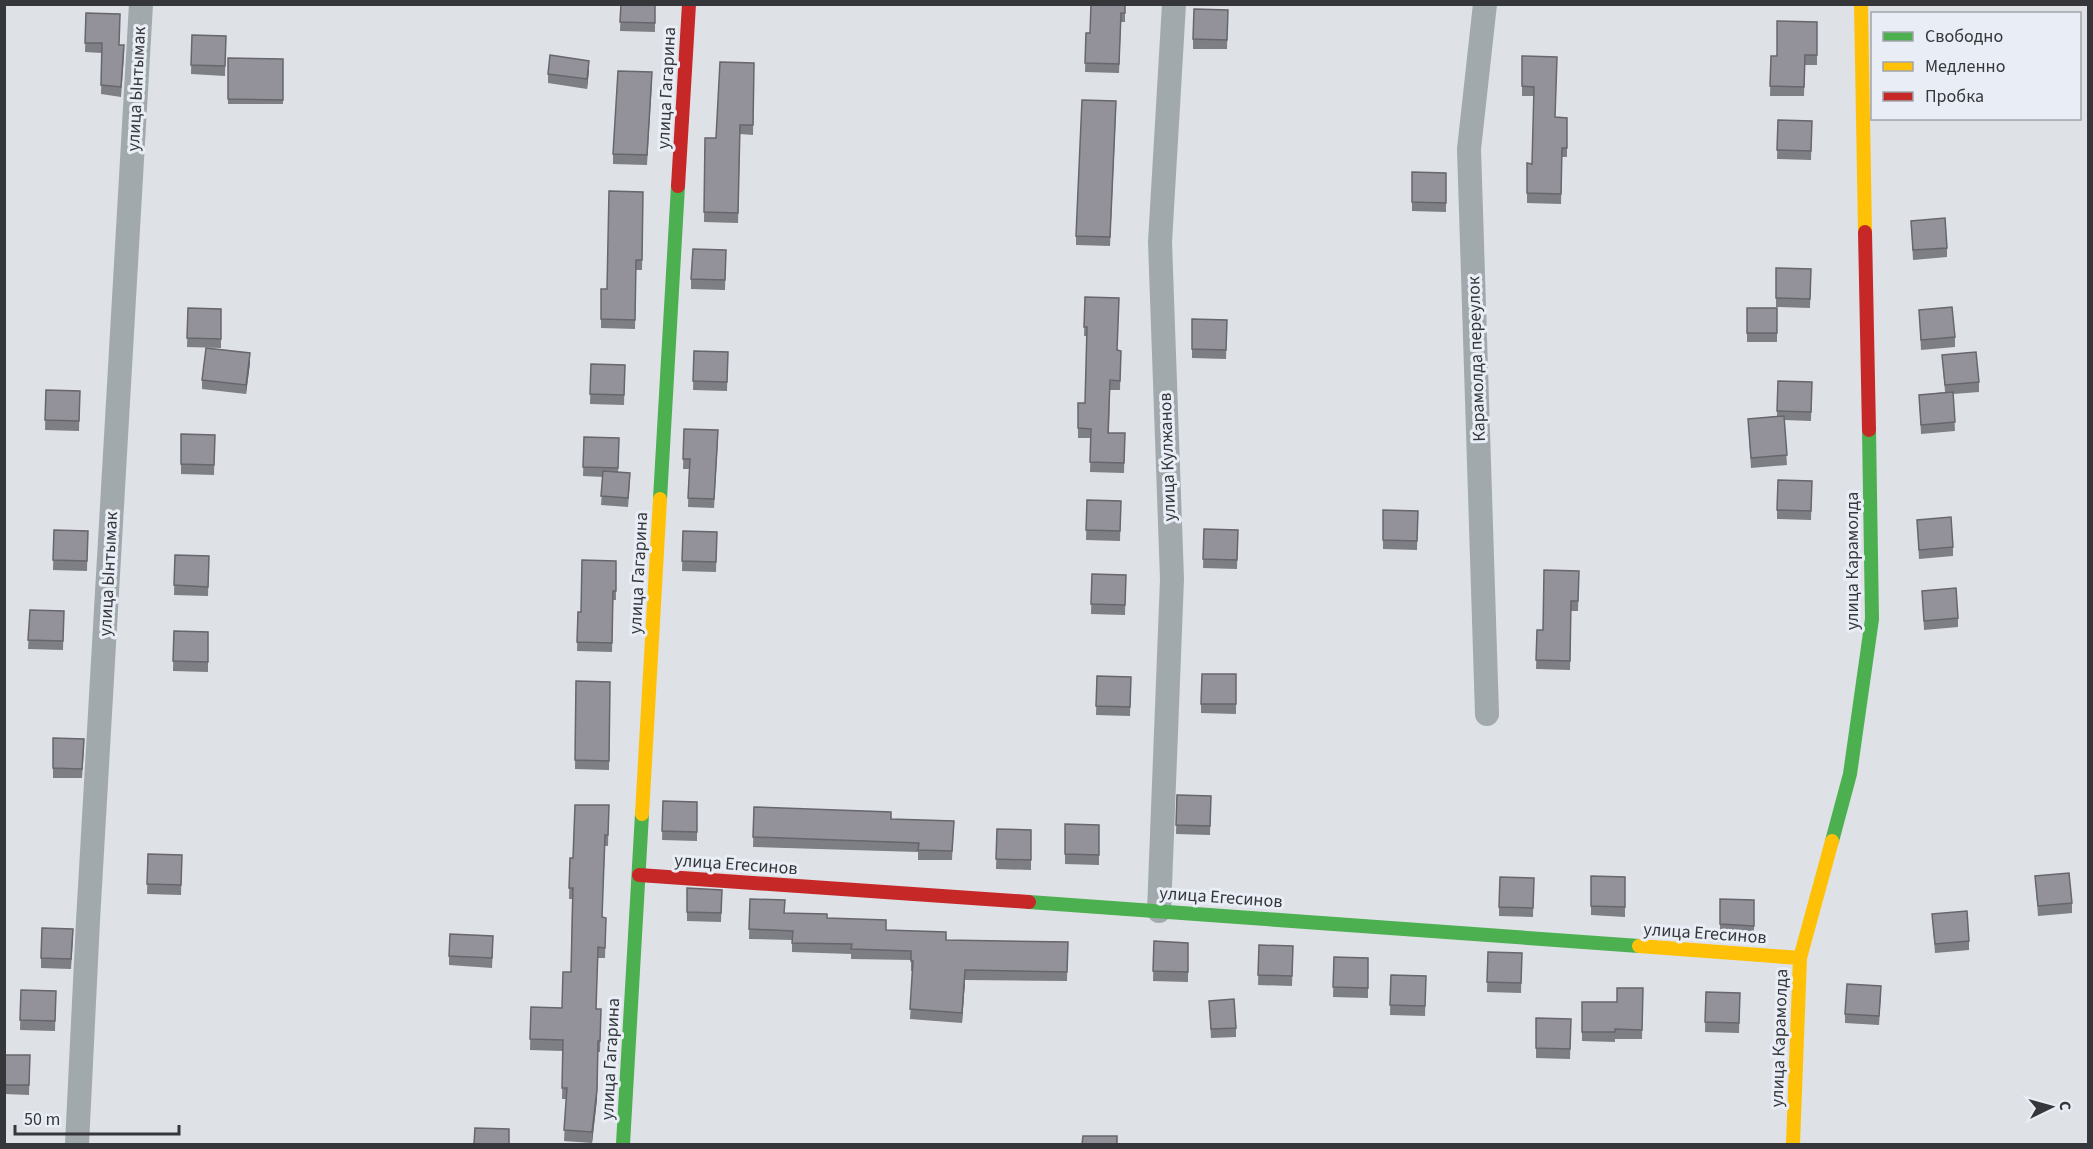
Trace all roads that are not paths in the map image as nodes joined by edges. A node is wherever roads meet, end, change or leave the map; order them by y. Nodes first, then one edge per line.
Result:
1 (141, 4) edge
2 (689, 4) edge
3 (1174, 4) edge
4 (1485, 4) edge
5 (1861, 4) edge
6 (1487, 714) dead end
7 (639, 875) junction
8 (1159, 911) junction
9 (1800, 958) junction
10 (78, 1144) edge
11 (623, 1144) edge
12 (1793, 1144) edge

1 - 10 street, улица Ынтымак
2 - 7 street, улица Гагарина
3 - 8 street, улица Кулжанов
4 - 6 street, Карамолда переулок
5 - 9 street, улица Карамолда
7 - 8 street, улица Егесинов
7 - 11 street, улица Гагарина
8 - 9 street, улица Егесинов
9 - 12 street, улица Карамолда

